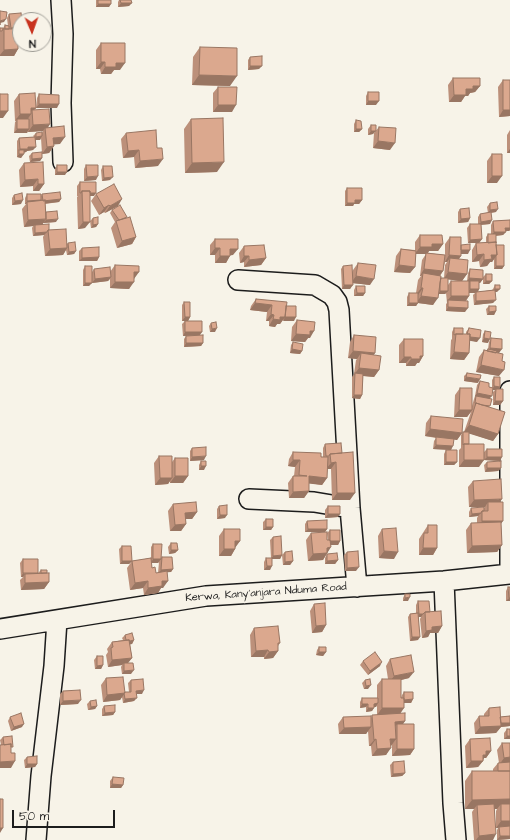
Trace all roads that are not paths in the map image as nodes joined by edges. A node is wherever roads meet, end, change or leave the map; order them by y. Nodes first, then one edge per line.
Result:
1 (62, 0) edge
2 (62, 162) dead end
3 (238, 280) dead end
4 (510, 391) edge
5 (250, 499) dead end
6 (350, 508) junction
7 (510, 574) edge
8 (444, 581) junction
9 (357, 587) junction
10 (57, 620) junction
11 (0, 629) edge
12 (36, 840) edge
13 (456, 840) edge

1 - 2 street
3 - 6 street
4 - 7 street
5 - 6 street
6 - 9 street
7 - 8 street, Kerwa, Kany'anjara Nduma Road
8 - 9 street, Kerwa, Kany'anjara Nduma Road
8 - 13 street
9 - 10 street, Kerwa, Kany'anjara Nduma Road
10 - 11 street, Kerwa, Kany'anjara Nduma Road
10 - 12 street

